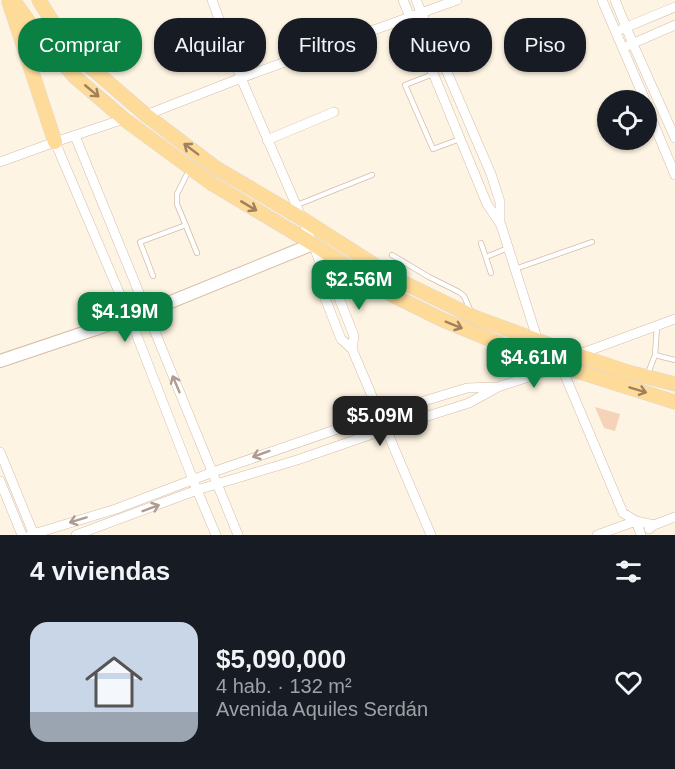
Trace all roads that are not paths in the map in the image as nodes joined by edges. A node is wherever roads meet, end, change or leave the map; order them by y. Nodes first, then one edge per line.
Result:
1 (8, 0) edge
2 (13, 0) edge
3 (39, 0) edge
4 (212, 0) edge
5 (403, 0) edge
6 (416, 0) edge
7 (457, 0) edge
8 (602, 0) edge
9 (615, 0) edge
10 (675, 7) edge
11 (421, 13) junction
12 (410, 17) junction
13 (675, 25) edge
14 (626, 27) junction
15 (615, 31) junction
16 (633, 44) junction
17 (622, 47) junction
18 (433, 74) junction
19 (241, 78) junction
20 (641, 90) edge
21 (334, 112) dead end
22 (146, 115) junction
23 (124, 119) junction
24 (657, 130) edge
25 (674, 134) edge
26 (75, 136) junction
27 (660, 137) junction
28 (460, 139) junction
29 (267, 140) junction
30 (55, 142) junction
31 (0, 162) edge
32 (190, 167) junction
33 (372, 175) dead end
34 (675, 175) edge
35 (298, 212) junction
36 (186, 225) junction
37 (501, 225) junction
38 (114, 232) junction
39 (96, 239) junction
40 (592, 242) dead end
41 (481, 243) dead end
42 (313, 244) junction
43 (508, 248) junction
44 (198, 253) dead end
45 (392, 255) dead end
46 (486, 257) junction
47 (515, 269) junction
48 (491, 273) dead end
49 (153, 276) dead end
50 (146, 312) junction
51 (474, 317) junction
52 (130, 318) junction
53 (675, 319) edge
54 (657, 326) junction
55 (538, 341) junction
56 (577, 355) junction
57 (655, 356) junction
58 (675, 360) edge
59 (0, 361) edge
60 (561, 366) junction
61 (647, 377) junction
62 (675, 384) edge
63 (498, 387) junction
64 (675, 402) edge
65 (185, 405) junction
66 (167, 412) junction
67 (381, 414) junction
68 (387, 429) junction
69 (292, 444) junction
70 (1, 456) edge
71 (297, 460) junction
72 (213, 472) junction
73 (194, 479) junction
74 (0, 481) edge
75 (217, 484) junction
76 (197, 490) junction
77 (19, 498) junction
78 (8, 502) junction
79 (116, 509) junction
80 (623, 513) junction
81 (675, 517) edge
82 (120, 520) junction
83 (636, 521) junction
84 (654, 525) junction
85 (621, 531) edge
86 (22, 535) edge
87 (32, 535) edge
88 (76, 535) edge
89 (216, 535) edge
90 (238, 535) edge
91 (431, 535) edge
92 (597, 535) edge
93 (640, 535) edge

1 - 30 main road
2 -> 23 main road
3 - 22 main road
4 - 19 street
5 - 12 street
6 - 11 street
7 - 11 street
8 - 15 street
9 - 14 street
10 - 14 street
11 - 12 street
11 - 37 street
12 - 18 street
12 - 19 street
13 - 16 street
14 - 15 street
14 - 16 street
15 - 17 street
16 - 17 street
16 - 25 street
17 - 20 street
18 - 28 street
18 - 28 lane
19 - 22 street
19 - 29 street
21 - 29 street
35 -> 22 main road
23 - 26 street
23 - 32 main road
24 - 27 street
25 - 27 street
26 - 30 street
26 - 38 street
27 - 34 street
28 - 37 street
29 - 35 street
30 - 31 street
30 - 39 street
32 - 36 lane
32 -> 42 main road
33 - 35 lane
35 - 42 street
35 - 51 main road
36 - 44 lane
36 - 49 lane
37 - 43 street
38 - 39 street
38 - 50 street
39 - 52 street
40 - 47 lane
41 - 46 lane
42 - 50 main road
42 -> 60 main road
42 - 67 street
43 - 46 lane
43 - 47 street
45 - 51 lane
46 - 48 lane
47 - 55 street
50 - 52 main road
65 -> 50 street
51 - 55 main road
52 - 59 main road
52 - 66 street
53 - 54 street
54 - 56 street
54 - 57 lane
55 - 56 main road
56 - 61 main road
57 - 58 lane
57 - 61 lane
60 - 63 street
60 -> 64 main road
60 - 80 street
61 - 62 main road
63 - 67 street
63 - 68 street
65 - 66 street
65 - 72 street
66 - 73 street
67 - 68 street
67 - 69 street
68 - 71 street
68 - 91 street
69 - 71 street
69 -> 72 street
70 - 77 street
71 - 75 street
72 - 73 street
72 - 75 street
73 - 76 street
73 - 79 street
74 - 78 street
75 - 76 street
75 - 90 street
82 -> 76 street
76 - 89 street
77 - 78 street
77 - 87 street
78 - 86 street
79 - 82 street
79 -> 87 street
80 - 83 street
80 - 85 street
81 - 84 street
82 - 88 street
83 - 84 street
83 - 85 street
83 - 93 street
84 - 93 street
85 - 92 street

